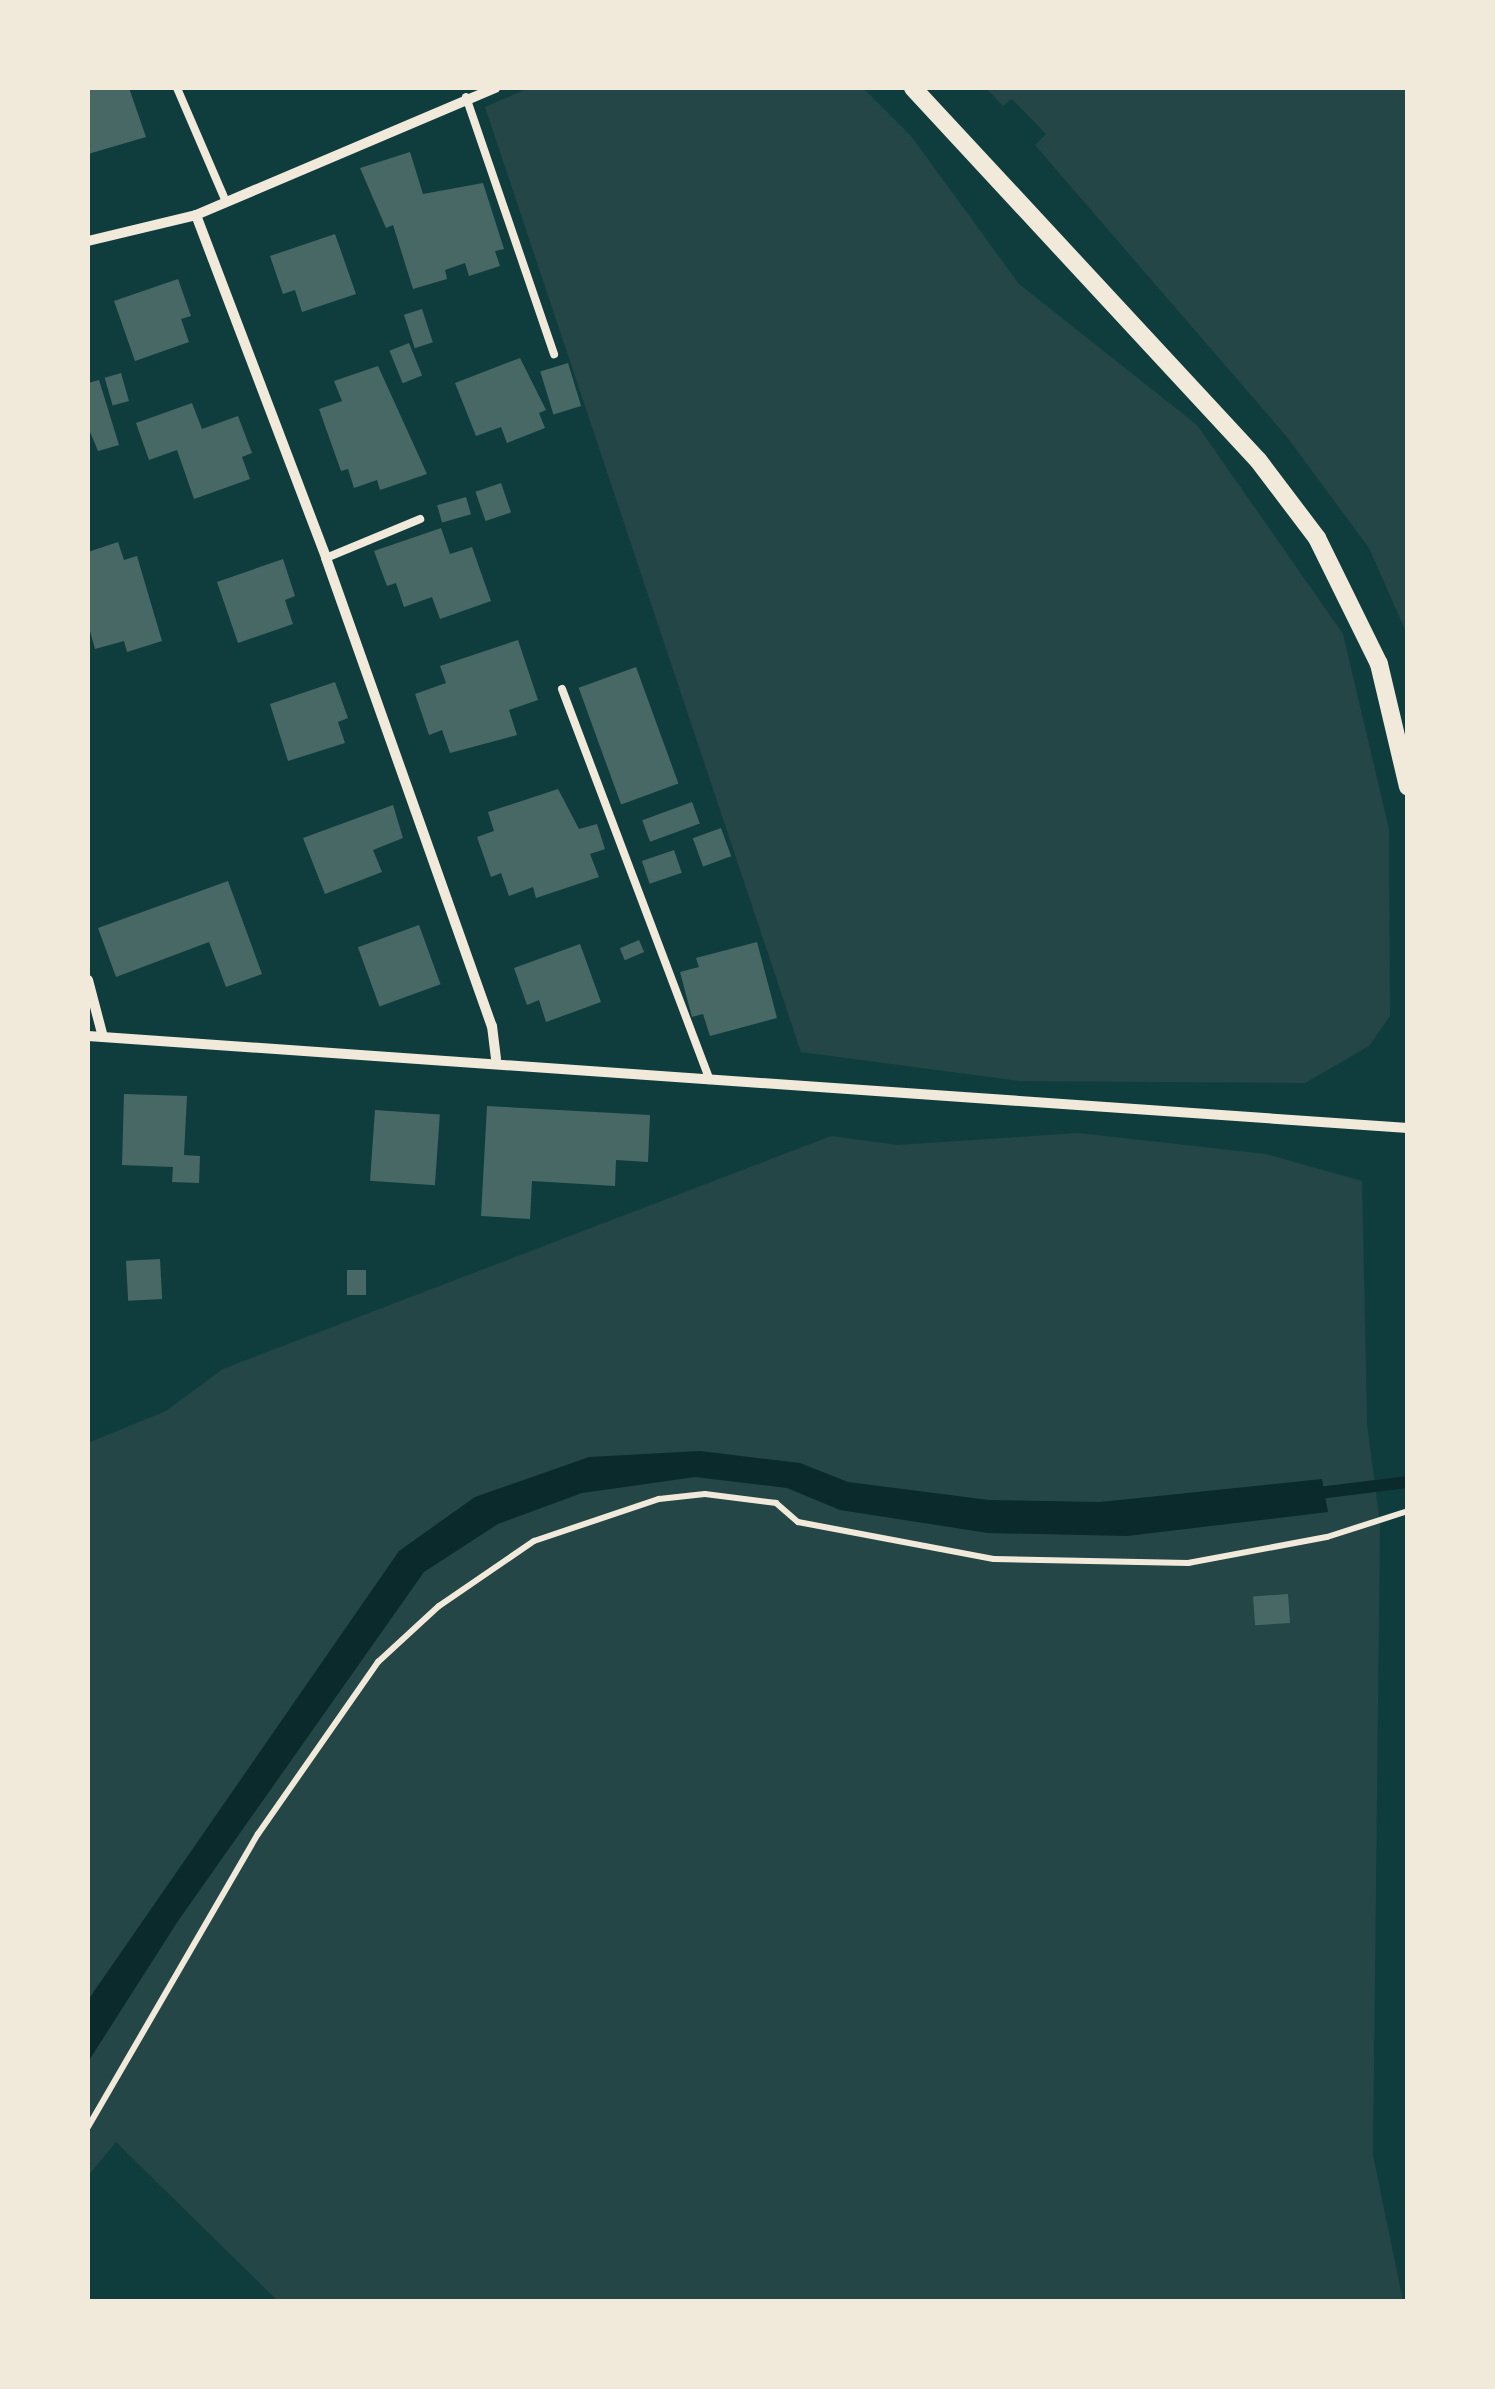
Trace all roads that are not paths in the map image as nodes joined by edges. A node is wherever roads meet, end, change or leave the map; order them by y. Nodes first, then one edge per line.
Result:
1 (177, 88) edge
2 (495, 88) edge
3 (920, 90) edge
4 (466, 97) junction
5 (226, 202) junction
6 (196, 215) junction
7 (88, 241) edge
8 (554, 354) dead end
9 (420, 518) dead end
10 (326, 558) junction
11 (562, 689) dead end
12 (1408, 786) edge
13 (88, 980) edge
14 (88, 1036) edge
15 (103, 1037) junction
16 (496, 1059) junction
17 (710, 1080) junction
18 (1408, 1128) edge

1 - 5 lane
2 - 4 street
3 - 12 street
4 - 5 street
4 - 8 lane
5 - 6 street
6 - 7 street
6 - 10 street
9 - 10 lane
10 - 16 street
11 - 17 lane
13 - 15 street
14 - 15 street
15 - 16 street
16 - 17 street
17 - 18 street

